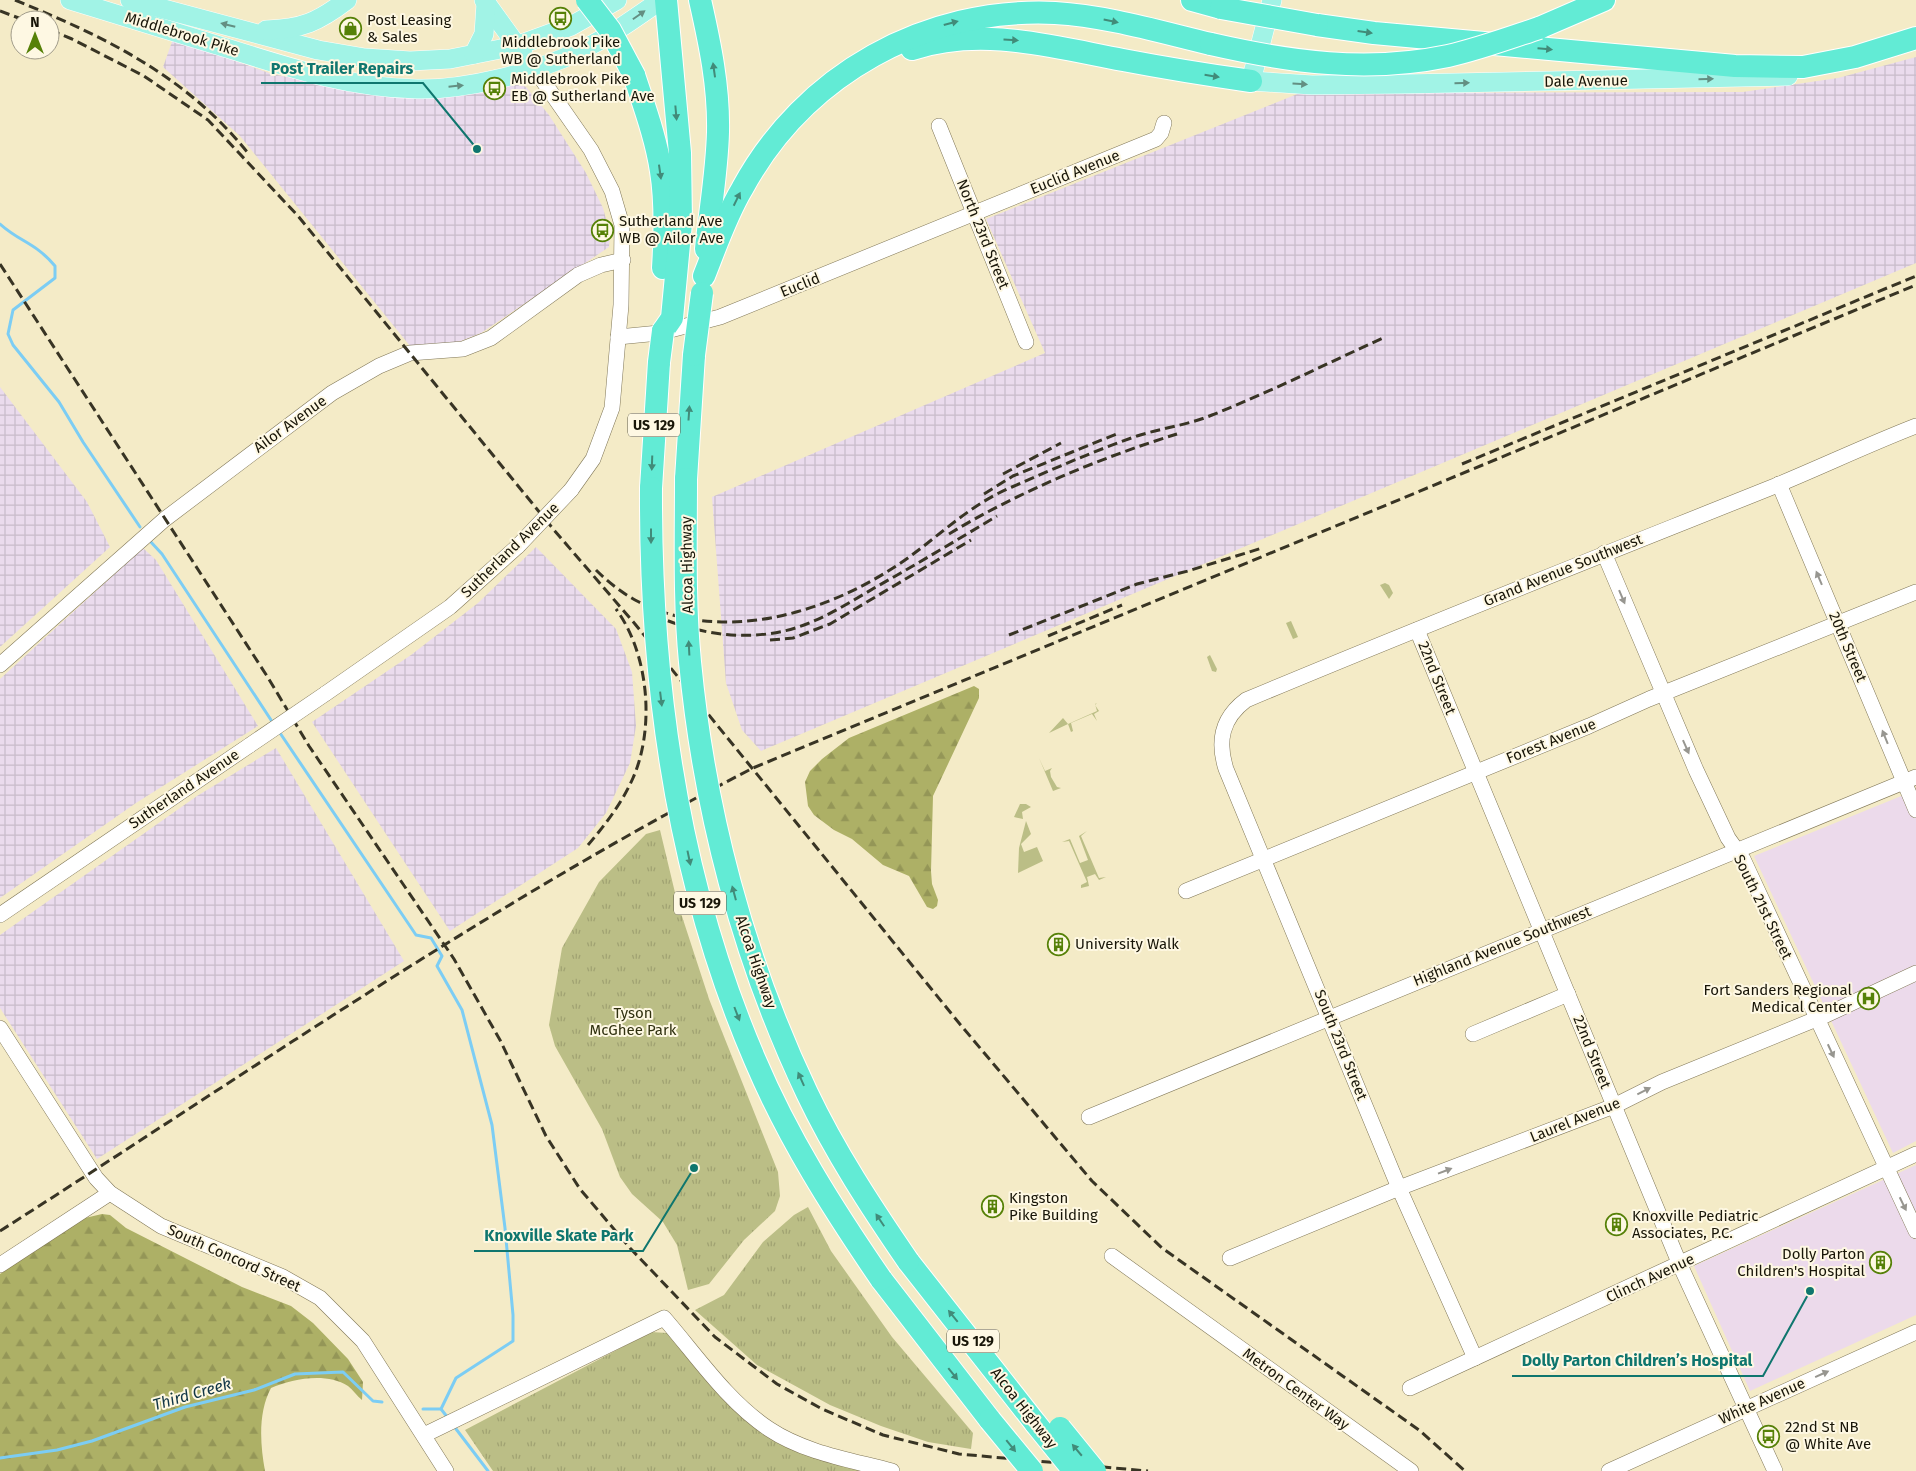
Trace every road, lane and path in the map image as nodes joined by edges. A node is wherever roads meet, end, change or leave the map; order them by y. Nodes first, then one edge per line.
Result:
1 (70, 0) edge
2 (130, 0) edge
3 (347, 0) edge
4 (587, 0) edge
5 (617, 0) edge
6 (661, 0) edge
7 (666, 0) edge
8 (700, 0) edge
9 (1192, 0) edge
10 (1272, 0) edge
11 (1604, 0) edge
12 (485, 1) edge
13 (108, 6) edge
14 (251, 31) junction
15 (1916, 38) edge
16 (516, 46) junction
17 (1916, 46) edge
18 (234, 50) junction
19 (318, 50) junction
20 (474, 54) junction
21 (534, 68) junction
22 (845, 74) junction
23 (1251, 81) junction
24 (1164, 122) dead end
25 (939, 126) dead end
26 (975, 211) junction
27 (623, 260) junction
28 (703, 284) junction
29 (668, 299) junction
30 (618, 337) junction
31 (1026, 342) dead end
32 (1916, 426) edge
33 (1779, 484) junction
34 (1604, 552) junction
35 (1916, 592) edge
36 (1838, 623) junction
37 (1417, 630) junction
38 (0, 665) edge
39 (1662, 694) junction
40 (1223, 729) joint
41 (1476, 772) junction
42 (1910, 779) edge
43 (1916, 810) edge
44 (1736, 850) junction
45 (1264, 859) junction
46 (1186, 891) dead end
47 (0, 915) edge
48 (1541, 932) junction
49 (1916, 973) edge
50 (1568, 994) junction
51 (1330, 1017) junction
52 (1816, 1019) junction
53 (0, 1028) edge
54 (1473, 1034) dead end
55 (1614, 1106) junction
56 (1089, 1117) dead end
57 (1916, 1154) edge
58 (1886, 1168) junction
59 (1399, 1188) junction
60 (110, 1193) junction
61 (1916, 1231) edge
62 (1112, 1256) dead end
63 (1230, 1258) dead end
64 (0, 1265) edge
65 (1680, 1265) junction
66 (1916, 1332) edge
67 (986, 1358) junction
68 (1475, 1358) junction
69 (1410, 1388) dead end
70 (1745, 1408) junction
71 (424, 1435) junction
72 (446, 1471) edge
73 (892, 1471) edge
74 (1032, 1471) edge
75 (1074, 1471) edge
76 (1095, 1471) edge
77 (1411, 1471) edge
78 (1609, 1471) edge
79 (1775, 1471) edge

1 - 13 main road, Middlebrook Pike
14 -> 2 main road, Middlebrook Pike
3 - 14 main road
4 -> 29 highway, bridge
5 - 16 main road, Middlebrook Pike
21 -> 6 main road, Middlebrook Pike
7 -> 29 highway
28 -> 8 highway
9 -> 15 highway, bridge
10 - 23 main road
22 -> 11 highway, bridge
12 - 16 main road, Sutherland Avenue
12 - 20 main road
13 - 18 main road, Middlebrook Pike
14 - 19 main road, Middlebrook Pike
16 - 20 main road, Middlebrook Pike
16 - 21 main road, Sutherland Avenue
23 -> 17 main road, Dale Avenue
18 - 19 main road
18 -> 21 main road, Middlebrook Pike
19 - 20 main road, Middlebrook Pike
21 - 27 street, Sutherland Avenue
22 -> 23 highway
28 -> 22 highway
24 - 26 street, Euclid Avenue
25 - 26 street, North 23rd Street
26 - 30 street, Euclid
26 - 31 street, North 23rd Street
27 - 30 street, Sutherland Avenue
27 - 38 street, Ailor Avenue
67 -> 28 highway, Alcoa Highway / US 129, bridge
29 -> 74 highway, US 129, bridge
30 - 47 street, Sutherland Avenue, bridge
32 - 33 street, Grand Avenue Southwest
33 - 34 street, Grand Avenue Southwest
36 -> 33 street, 20th Street
34 - 37 street, Grand Avenue Southwest
34 -> 39 street, South 21st Street
35 - 36 street, Forest Avenue
36 - 39 street, Forest Avenue
42 -> 36 street, 20th Street
37 - 40 street, Grand Avenue Southwest
37 - 41 street, 22nd Street
39 - 41 street, Forest Avenue
39 -> 44 street, South 21st Street
40 - 45 street, South 23rd Street
41 - 45 street, Forest Avenue
41 - 48 street, 22nd Street
42 - 43 street, 20th Street
42 - 44 street, Highland Avenue Southwest
44 - 48 street, Highland Avenue Southwest
44 - 52 street, South 21st Street
45 - 46 street, Forest Avenue
45 - 51 street, South 23rd Street
48 - 50 street, 22nd Street
48 - 51 street, Highland Avenue Southwest
49 - 52 street, Laurel Avenue
50 - 54 street
50 - 55 street, 22nd Street
51 - 56 street, Highland Avenue Southwest
51 - 59 street, South 23rd Street
55 -> 52 street, Laurel Avenue
52 -> 58 street, South 21st Street
53 - 60 street, South Concord Street
59 -> 55 street, Laurel Avenue
55 - 65 street, 22nd Street
57 - 58 street, Clinch Avenue
58 -> 61 street, South 21st Street
58 - 65 street, Clinch Avenue
59 - 63 street, Laurel Avenue
59 - 68 street, South 23rd Street
60 - 64 street
60 - 71 street, South Concord Street
62 - 77 street, Metron Center Way
65 - 68 street, Clinch Avenue
65 - 70 street, 22nd Street
70 -> 66 street, White Avenue
67 - 75 highway, Alcoa Highway / US 129, bridge
76 -> 67 highway, bridge
68 - 69 street, Clinch Avenue
70 - 78 street, White Avenue
70 - 79 street, 22nd Street
71 - 72 street, South Concord Street
71 - 73 street

